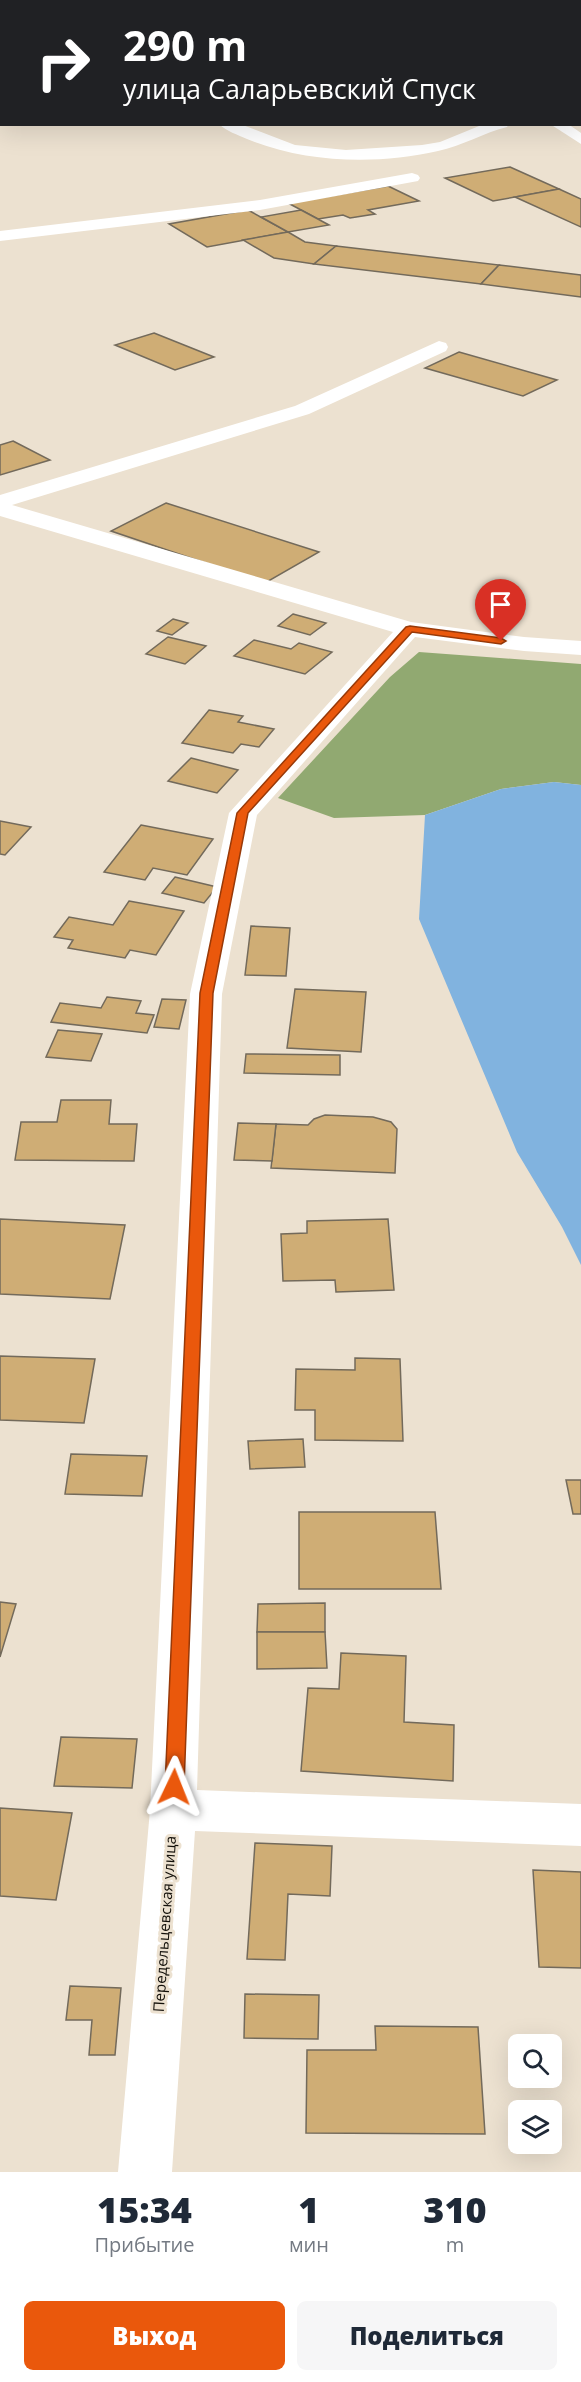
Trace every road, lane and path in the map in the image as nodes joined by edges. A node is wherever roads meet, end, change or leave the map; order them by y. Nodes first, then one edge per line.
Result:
1 (231, 126) edge
2 (495, 126) edge
3 (560, 126) edge
4 (581, 139) edge
5 (381, 152) junction
6 (0, 237) edge
7 (439, 347) dead end
8 (0, 502) edge
9 (0, 509) edge
10 (410, 629) junction
11 (581, 648) edge
12 (173, 1810) junction
13 (581, 1825) edge
14 (145, 2172) edge

1 - 5 street
2 - 5 street
3 - 4 street
5 - 6 street
7 - 8 street
9 - 10 street
10 - 11 street
10 - 12 street, Передельцевская улица
12 - 13 street
12 - 14 street, Передельцевская улица

